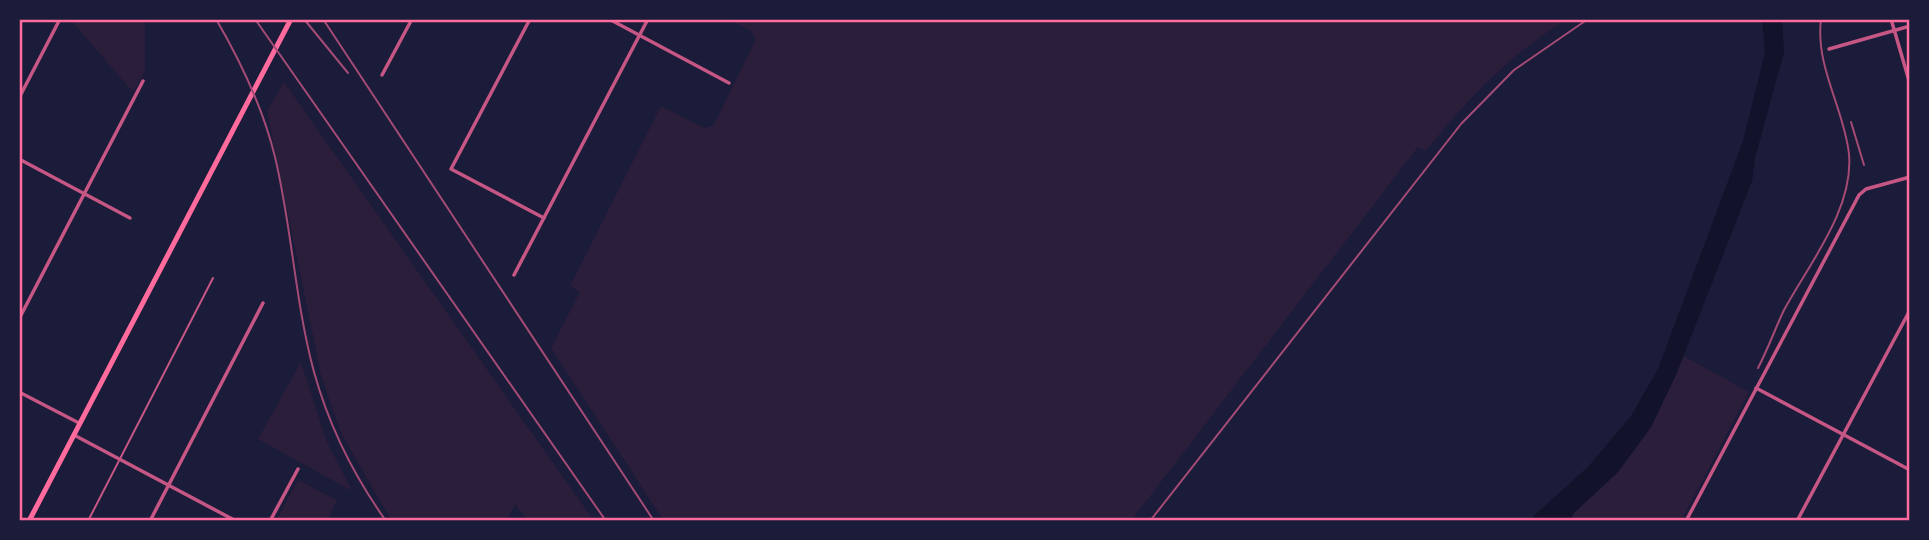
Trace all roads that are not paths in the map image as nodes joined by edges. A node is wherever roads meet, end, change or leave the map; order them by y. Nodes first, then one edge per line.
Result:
1 (60, 19) edge
2 (291, 19) edge
3 (412, 19) edge
4 (530, 19) edge
5 (610, 19) edge
6 (649, 19) edge
7 (1891, 19) edge
8 (1910, 26) edge
9 (1894, 31) junction
10 (640, 35) junction
11 (1829, 49) dead end
12 (382, 75) dead end
13 (143, 81) dead end
14 (729, 83) dead end
15 (1910, 83) edge
16 (19, 98) edge
17 (19, 159) edge
18 (1910, 177) edge
19 (85, 194) junction
20 (130, 218) dead end
21 (544, 218) junction
22 (514, 275) dead end
23 (213, 278) dead end
24 (264, 303) dead end
25 (1910, 310) edge
26 (19, 319) edge
27 (1756, 388) junction
28 (19, 392) edge
29 (80, 424) junction
30 (1843, 434) junction
31 (74, 435) junction
32 (120, 460) junction
33 (298, 469) dead end
34 (1910, 470) edge
35 (169, 485) junction
36 (29, 521) edge
37 (88, 521) edge
38 (150, 521) edge
39 (236, 521) edge
40 (271, 521) edge
41 (1686, 521) edge
42 (1797, 521) edge

1 - 16 street
2 - 29 main road
3 - 12 street
4 - 21 street
5 - 10 street
6 - 10 street
7 - 9 street
8 - 9 street
9 - 11 street
9 - 15 street
10 - 14 street
10 - 21 street
13 - 19 street
17 - 19 street
18 - 27 street
19 - 20 street
19 - 26 street
21 - 22 street
23 - 32 lane
24 - 35 street
25 - 30 street
27 - 30 street
27 - 41 street
28 - 29 street
29 - 31 main road
30 - 34 street
30 - 42 street
31 - 32 street
31 - 36 main road
32 - 35 street
32 - 37 lane
33 - 40 street
35 - 38 street
35 - 39 street

